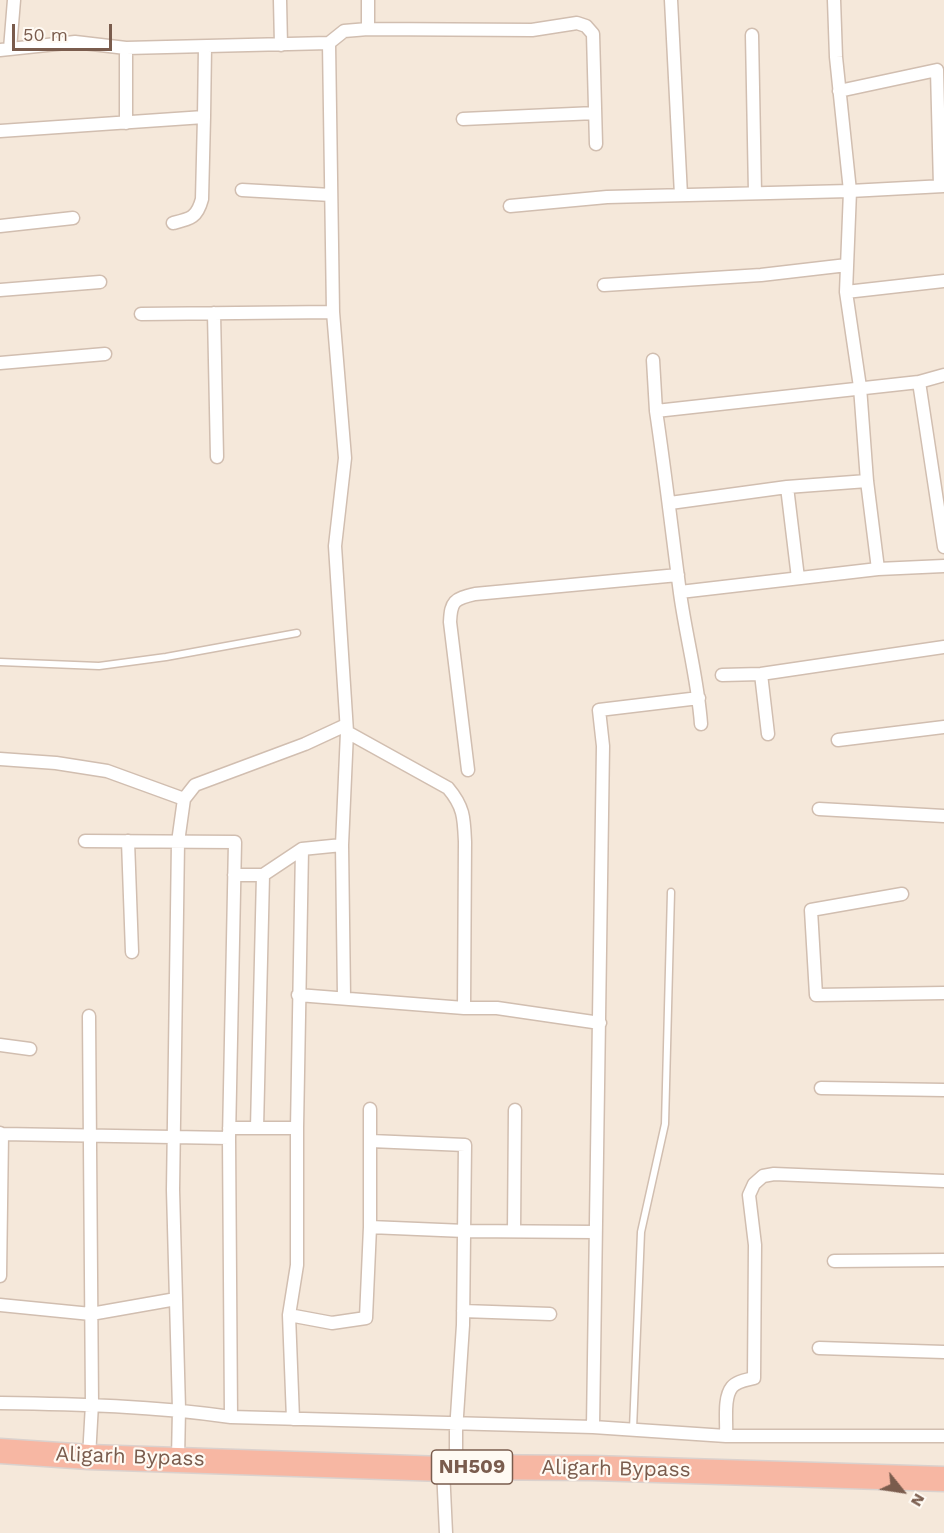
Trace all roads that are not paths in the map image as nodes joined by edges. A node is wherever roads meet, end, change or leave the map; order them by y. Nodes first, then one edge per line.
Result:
1 (14, 0) edge
2 (280, 0) edge
3 (368, 0) edge
4 (671, 0) edge
5 (834, 0) edge
6 (368, 29) junction
7 (752, 35) dead end
8 (329, 43) junction
9 (281, 45) junction
10 (205, 47) junction
11 (126, 48) junction
12 (5, 49) edge
13 (839, 91) junction
14 (595, 112) junction
15 (204, 117) junction
16 (463, 119) dead end
17 (126, 123) junction
18 (0, 131) edge
19 (596, 144) dead end
20 (942, 186) edge
21 (242, 190) dead end
22 (850, 192) junction
23 (755, 193) junction
24 (331, 195) junction
25 (681, 195) junction
26 (510, 206) dead end
27 (73, 218) dead end
28 (173, 223) dead end
29 (0, 226) edge
30 (847, 265) junction
31 (944, 281) edge
32 (100, 282) dead end
33 (604, 285) dead end
34 (0, 290) edge
35 (846, 292) junction
36 (333, 312) junction
37 (214, 313) junction
38 (141, 314) dead end
39 (105, 354) dead end
40 (652, 360) dead end
41 (0, 363) edge
42 (944, 375) edge
43 (919, 382) junction
44 (860, 387) junction
45 (656, 411) junction
46 (217, 457) dead end
47 (867, 481) junction
48 (787, 487) junction
49 (670, 502) junction
50 (944, 547) edge
51 (944, 566) edge
52 (878, 569) junction
53 (678, 575) junction
54 (798, 578) junction
55 (680, 592) junction
56 (297, 633) dead end
57 (944, 647) edge
58 (0, 662) edge
59 (722, 675) dead end
60 (761, 675) junction
61 (699, 698) junction
62 (701, 724) dead end
63 (944, 727) edge
64 (346, 729) junction
65 (768, 734) dead end
66 (838, 740) dead end
67 (0, 759) edge
68 (468, 770) dead end
69 (184, 799) junction
70 (819, 809) dead end
71 (944, 816) edge
72 (85, 841) dead end
73 (128, 841) junction
74 (178, 842) junction
75 (342, 845) junction
76 (302, 849) junction
77 (234, 875) junction
78 (263, 875) junction
79 (671, 892) dead end
80 (902, 894) dead end
81 (132, 952) dead end
82 (944, 993) edge
83 (298, 995) junction
84 (344, 997) junction
85 (464, 1008) junction
86 (89, 1016) dead end
87 (600, 1023) junction
88 (0, 1045) edge
89 (30, 1049) dead end
90 (821, 1088) dead end
91 (944, 1090) edge
92 (370, 1109) dead end
93 (515, 1110) dead end
94 (257, 1128) junction
95 (297, 1128) junction
96 (229, 1133) junction
97 (1, 1134) edge
98 (90, 1135) junction
99 (175, 1137) junction
100 (371, 1142) junction
101 (944, 1181) edge
102 (370, 1227) junction
103 (465, 1231) junction
104 (514, 1231) junction
105 (595, 1232) junction
106 (944, 1260) edge
107 (834, 1261) dead end
108 (0, 1276) edge
109 (176, 1299) junction
110 (0, 1305) edge
111 (463, 1311) junction
112 (91, 1314) junction
113 (549, 1314) dead end
114 (289, 1315) junction
115 (819, 1348) dead end
116 (944, 1352) edge
117 (0, 1403) edge
118 (91, 1409) junction
119 (179, 1414) junction
120 (231, 1417) junction
121 (293, 1419) junction
122 (593, 1426) junction
123 (456, 1427) junction
124 (633, 1429) junction
125 (726, 1436) junction
126 (944, 1436) edge
127 (89, 1449) junction
128 (0, 1451) edge
129 (177, 1452) junction
130 (452, 1464) junction
131 (944, 1479) edge
132 (446, 1533) edge

1 - 12 street
2 - 9 street
3 - 6 street
4 - 25 street
5 - 13 street
6 - 8 street
6 - 14 street
7 - 23 street
8 - 9 street
8 - 24 street
9 - 10 street
10 - 11 street
10 - 15 street
11 - 12 street
11 - 17 street
13 - 20 street
13 - 22 street
14 - 16 street
14 - 19 street
15 - 17 street
15 - 28 street
17 - 18 street
20 - 22 street
21 - 24 street
22 - 23 street
22 - 30 street
23 - 25 street
24 - 36 street
25 - 26 street
27 - 29 street
30 - 33 street
30 - 35 street
31 - 35 street
32 - 34 street
35 - 44 street
36 - 37 street
36 - 64 street
37 - 38 street
37 - 46 street
39 - 41 street
40 - 45 street
42 - 43 street
43 - 44 street
43 - 50 street
44 - 45 street
44 - 47 street
45 - 49 street
47 - 48 street
47 - 52 street
48 - 49 street
48 - 54 street
49 - 53 street
51 - 52 street
52 - 54 street
53 - 55 street
53 - 68 street
54 - 55 street
55 - 61 street
56 - 58 lane
57 - 60 street
59 - 60 street
60 - 65 street
61 - 62 street
61 - 87 street
63 - 66 street
64 - 69 street
64 - 75 street
64 - 85 street
67 - 69 street
69 - 74 street
70 - 71 street
72 - 73 street
73 - 74 street
73 - 81 street
74 - 77 street
74 - 99 street
75 - 76 street
75 - 84 street
76 - 78 street
76 - 83 street
77 - 78 street
77 - 96 street
78 - 94 street
79 - 124 lane
80 - 82 street
83 - 84 street
83 - 95 street
84 - 85 street
85 - 87 street
86 - 98 street
87 - 105 street
88 - 89 street
90 - 91 street
92 - 100 street
93 - 104 street
94 - 95 street
94 - 96 street
95 - 114 street
96 - 99 street
96 - 120 street
97 - 98 street
97 - 108 street
98 - 99 street
98 - 112 street
99 - 109 street
100 - 102 street
100 - 103 street
101 - 125 street
102 - 103 street
102 - 114 street
103 - 104 street
103 - 111 street
104 - 105 street
105 - 122 street
106 - 107 street
109 - 112 street
109 - 119 street
110 - 112 street
111 - 113 street
111 - 123 street
112 - 118 street
114 - 121 street
115 - 116 street
117 - 118 street
118 - 119 street
118 - 127 street
119 - 120 street
119 - 129 street
120 - 121 street
121 - 123 street
122 - 123 street
122 - 124 street
123 - 130 street
124 - 125 street
125 - 126 street
127 - 128 highway, Aligarh Bypass / NH509
127 - 129 highway, Aligarh Bypass / NH509
129 - 130 highway, Aligarh Bypass / NH509
130 - 131 highway, Aligarh Bypass / NH509
130 - 132 street

